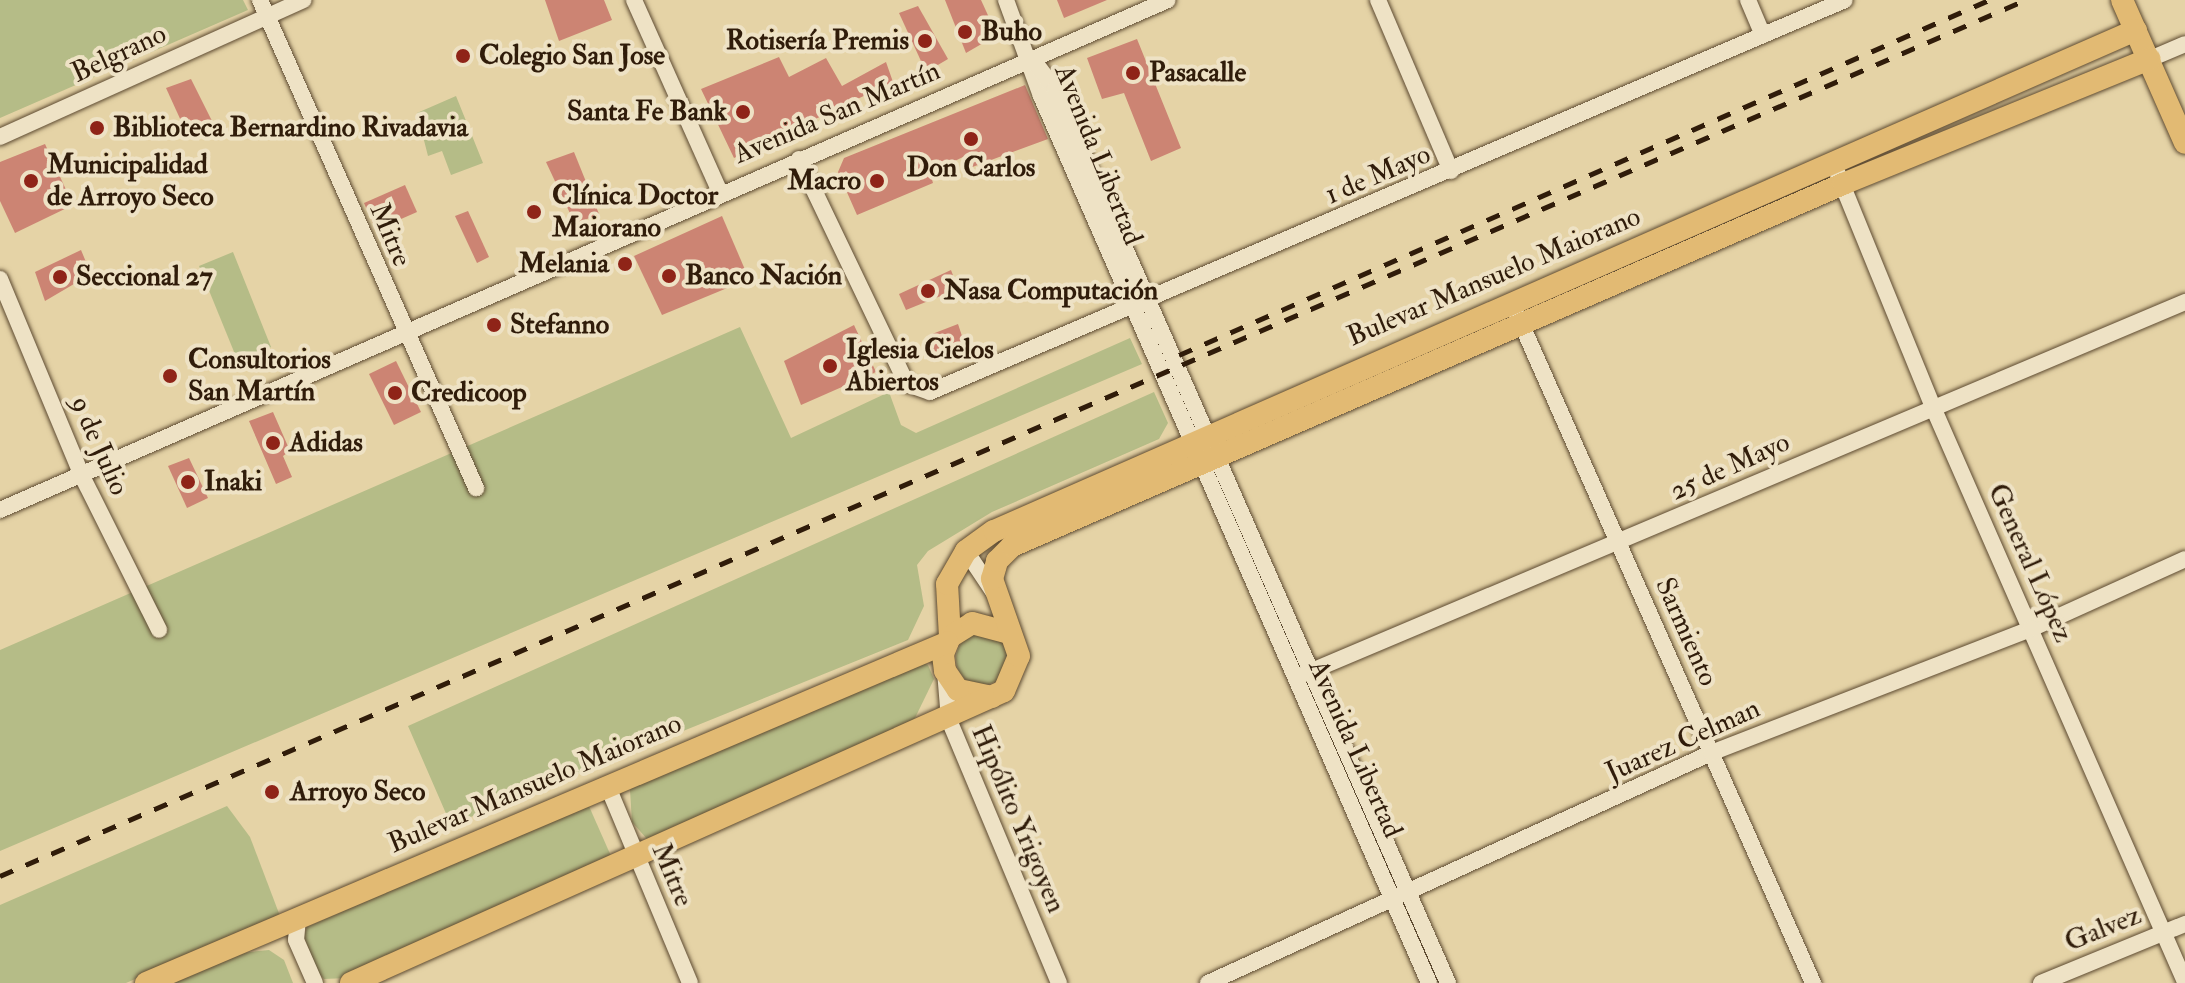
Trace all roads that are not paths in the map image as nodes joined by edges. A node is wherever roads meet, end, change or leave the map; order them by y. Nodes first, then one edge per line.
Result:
1 (303, 0) edge
2 (634, 0) edge
3 (1006, 0) edge
4 (1168, 0) edge
5 (1378, 0) edge
6 (1748, 0) edge
7 (1845, 0) edge
8 (2122, 0) edge
9 (264, 8) edge
10 (2136, 30) junction
11 (1763, 35) junction
12 (2185, 44) edge
13 (1031, 58) junction
14 (2150, 59) junction
15 (0, 137) edge
16 (2185, 143) edge
17 (799, 159) junction
18 (1833, 162) junction
19 (1451, 171) junction
20 (1843, 184) junction
21 (720, 192) junction
22 (0, 279) edge
23 (1511, 302) junction
24 (2185, 302) edge
25 (1142, 305) junction
26 (1522, 327) junction
27 (404, 333) junction
28 (1932, 405) junction
29 (1200, 437) junction
30 (1211, 460) junction
31 (82, 476) junction
32 (476, 488) dead end
33 (0, 510) edge
34 (1620, 546) junction
35 (966, 551) junction
36 (2185, 559) edge
37 (944, 597) junction
38 (998, 598) junction
39 (2031, 629) junction
40 (159, 630) dead end
41 (1009, 633) junction
42 (949, 640) junction
43 (912, 653) junction
44 (945, 671) junction
45 (1312, 671) junction
46 (1296, 678) junction
47 (992, 697) junction
48 (949, 720) junction
49 (1711, 753) junction
50 (608, 787) junction
51 (637, 859) junction
52 (1402, 899) junction
53 (298, 918) junction
54 (2185, 924) edge
55 (2164, 933) junction
56 (2185, 982) edge
57 (146, 983) edge
58 (315, 983) edge
59 (351, 983) edge
60 (690, 983) edge
61 (1059, 983) edge
62 (1208, 983) edge
63 (1429, 983) edge
64 (1448, 983) edge
65 (1813, 983) edge
66 (2041, 983) edge

1 - 9 street, Belgrano
2 - 21 street
3 - 13 street, Avenida Libertad
4 - 13 street, Avenida San Martín
5 - 19 street
6 - 11 street
7 - 11 street, 1 de Mayo
8 - 10 main road
9 - 15 street, Belgrano
9 - 27 street, Mitre
10 - 14 main road
10 - 18 main road, Bulevar Mansuelo Maiorano
11 - 19 street, 1 de Mayo
12 - 14 street, Bulevar Mansuelo Maiorano
13 - 17 street, Avenida San Martín
13 - 25 street, Avenida Libertad
14 - 16 main road
14 - 20 main road, Bulevar Mansuelo Maiorano
17 - 21 street, Avenida San Martín
17 - 25 street, 1 de Mayo
18 - 20 street, General López
18 - 23 main road, Bulevar Mansuelo Maiorano
19 - 25 street, 1 de Mayo
20 - 26 main road, Bulevar Mansuelo Maiorano
20 - 28 street, General López
21 - 27 street, Avenida San Martín
22 - 31 street, 9 de Julio
23 - 26 street, Sarmiento
23 - 29 main road, Bulevar Mansuelo Maiorano
24 - 28 street, 25 de Mayo
25 - 29 street, Avenida Libertad
26 - 30 main road, Bulevar Mansuelo Maiorano
26 - 34 street, Sarmiento
27 - 31 street, Avenida San Martín
27 - 32 street, Mitre
28 - 34 street, 25 de Mayo
28 - 39 street, General López
29 - 30 street, Avenida Libertad
29 - 35 main road, Bulevar Mansuelo Maiorano
30 - 38 main road, Bulevar Mansuelo Maiorano
30 - 45 street, Avenida Libertad
30 - 46 street, Avenida Libertad
31 - 33 street, Avenida San Martín
31 - 40 street, 9 de Julio
34 - 45 street, 25 de Mayo
34 - 49 street, Sarmiento
35 - 37 main road
35 - 38 street
36 - 39 street, Juarez Celman
37 - 42 main road
37 - 43 main road
38 - 41 main road, Bulevar Mansuelo Maiorano
39 - 49 street, Juarez Celman
39 - 55 street, General López
41 - 42 main road, Bulevar Mansuelo Maiorano
41 - 47 main road, Bulevar Mansuelo Maiorano
42 - 43 main road, Bulevar Mansuelo Maiorano
42 - 44 main road
43 - 50 main road, Bulevar Mansuelo Maiorano
44 - 47 main road
44 - 48 street, Hipólito Yrigoyen
45 - 46 street, 25 de Mayo
45 - 52 street, Avenida Libertad
46 - 52 street, Avenida Libertad
47 - 48 main road, Bulevar Mansuelo Maiorano
48 - 51 main road, Bulevar Mansuelo Maiorano
48 - 61 street, Hipólito Yrigoyen
49 - 52 street, Juarez Celman
49 - 65 street, Sarmiento
50 - 51 street, Mitre
50 - 53 main road, Bulevar Mansuelo Maiorano
51 - 59 main road, Bulevar Mansuelo Maiorano
51 - 60 street, Mitre
52 - 62 street, Juarez Celman
52 - 63 street, Avenida Libertad
52 - 64 street, Avenida Libertad
53 - 57 main road, Bulevar Mansuelo Maiorano
53 - 58 street
54 - 55 street, Galvez
55 - 56 street, General López
55 - 66 street, Galvez

